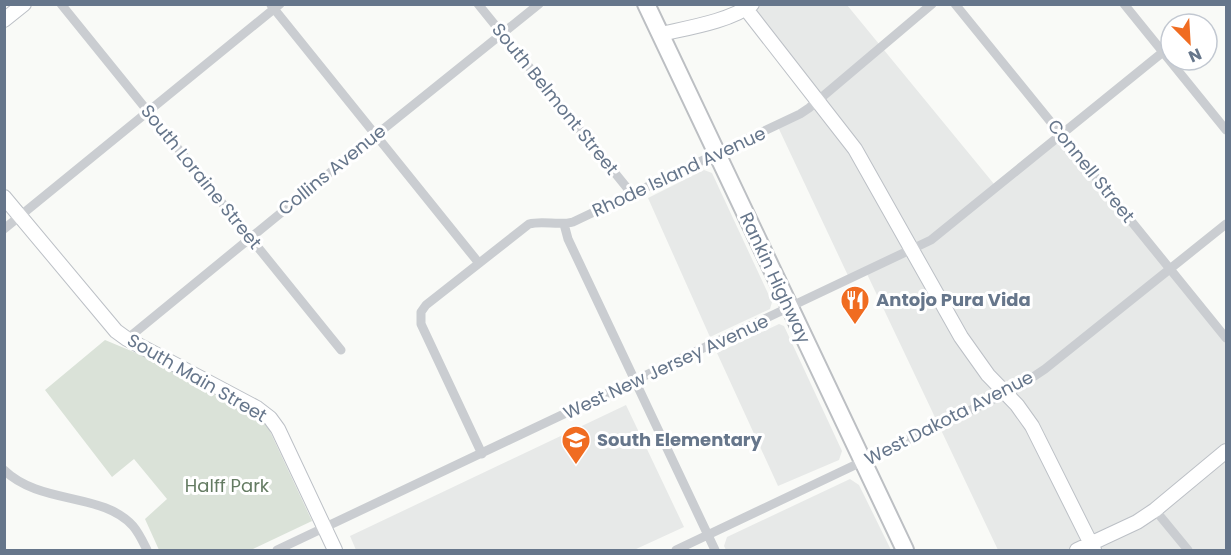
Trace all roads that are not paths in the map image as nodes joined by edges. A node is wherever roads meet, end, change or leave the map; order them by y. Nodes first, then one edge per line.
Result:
1 (24, 4) edge
2 (61, 4) edge
3 (478, 4) edge
4 (539, 4) edge
5 (646, 4) edge
6 (932, 4) edge
7 (955, 4) edge
8 (1124, 4) edge
9 (275, 6) edge
10 (749, 7) edge
11 (4, 20) edge
12 (661, 34) junction
13 (502, 35) junction
14 (1159, 47) edge
15 (1159, 55) edge
16 (1179, 72) edge
17 (818, 101) junction
18 (148, 112) junction
19 (1227, 130) edge
20 (376, 135) junction
21 (1061, 135) junction
22 (716, 154) junction
23 (632, 194) junction
24 (4, 197) edge
25 (20, 216) junction
26 (564, 224) junction
27 (1227, 224) edge
28 (4, 229) edge
29 (250, 237) junction
30 (911, 251) junction
31 (478, 262) junction
32 (1171, 270) junction
33 (789, 308) junction
34 (1227, 338) edge
35 (127, 339) junction
36 (341, 350) dead end
37 (634, 381) junction
38 (1006, 394) junction
39 (1227, 451) edge
40 (482, 454) junction
41 (862, 462) junction
42 (4, 470) edge
43 (1155, 510) junction
44 (325, 528) junction
45 (708, 536) junction
46 (1093, 547) edge
47 (147, 550) edge
48 (277, 550) edge
49 (335, 550) edge
50 (676, 550) edge
51 (715, 550) edge
52 (905, 550) edge
53 (1077, 550) edge
54 (1188, 550) edge

1 - 11 street
2 - 18 street, South Loraine Street
3 - 13 street, South Belmont Street
4 - 13 street, Collins Avenue
5 - 12 highway, Rankin Highway
6 - 17 street, Rhode Island Avenue
7 - 21 street, Connell Street
8 - 14 street
9 - 18 street
9 - 20 street
10 - 12 street
10 - 17 street
12 - 22 highway, Rankin Highway
13 - 20 street, Collins Avenue
13 - 23 street, South Belmont Street
15 - 21 street, West New Jersey Avenue
16 - 19 street
17 - 22 street, Rhode Island Avenue
17 - 30 street
18 - 25 street
18 - 29 street, South Loraine Street
20 - 29 street, Collins Avenue
20 - 31 street
21 - 30 street, West New Jersey Avenue
21 - 32 street, Connell Street
22 - 23 street, Rhode Island Avenue
22 - 33 highway, Rankin Highway
23 - 26 street, Rhode Island Avenue
24 - 25 street, South Main Street
25 - 28 street
25 - 35 street, South Main Street
26 - 31 street, Rhode Island Avenue
26 - 37 street
27 - 32 street, West Dakota Avenue
29 - 35 street, Collins Avenue
29 - 36 street, South Loraine Street
30 - 33 street, West New Jersey Avenue
30 - 38 street
31 - 40 street, Rhode Island Avenue
32 - 34 street, Connell Street
32 - 38 street, West Dakota Avenue
33 - 37 street, West New Jersey Avenue
33 - 41 highway, Rankin Highway
35 - 44 street, South Main Street
37 - 40 street, West New Jersey Avenue
37 - 45 street
38 - 41 street, West Dakota Avenue
38 - 46 street
39 - 43 street
40 - 44 street, West New Jersey Avenue
41 - 45 street, West Dakota Avenue
41 - 52 highway, Rankin Highway
42 - 47 street
43 - 46 street
43 - 54 street
44 - 48 street, West New Jersey Avenue
44 - 49 street, South Main Street
45 - 50 street, West Dakota Avenue
45 - 51 street
46 - 53 street

